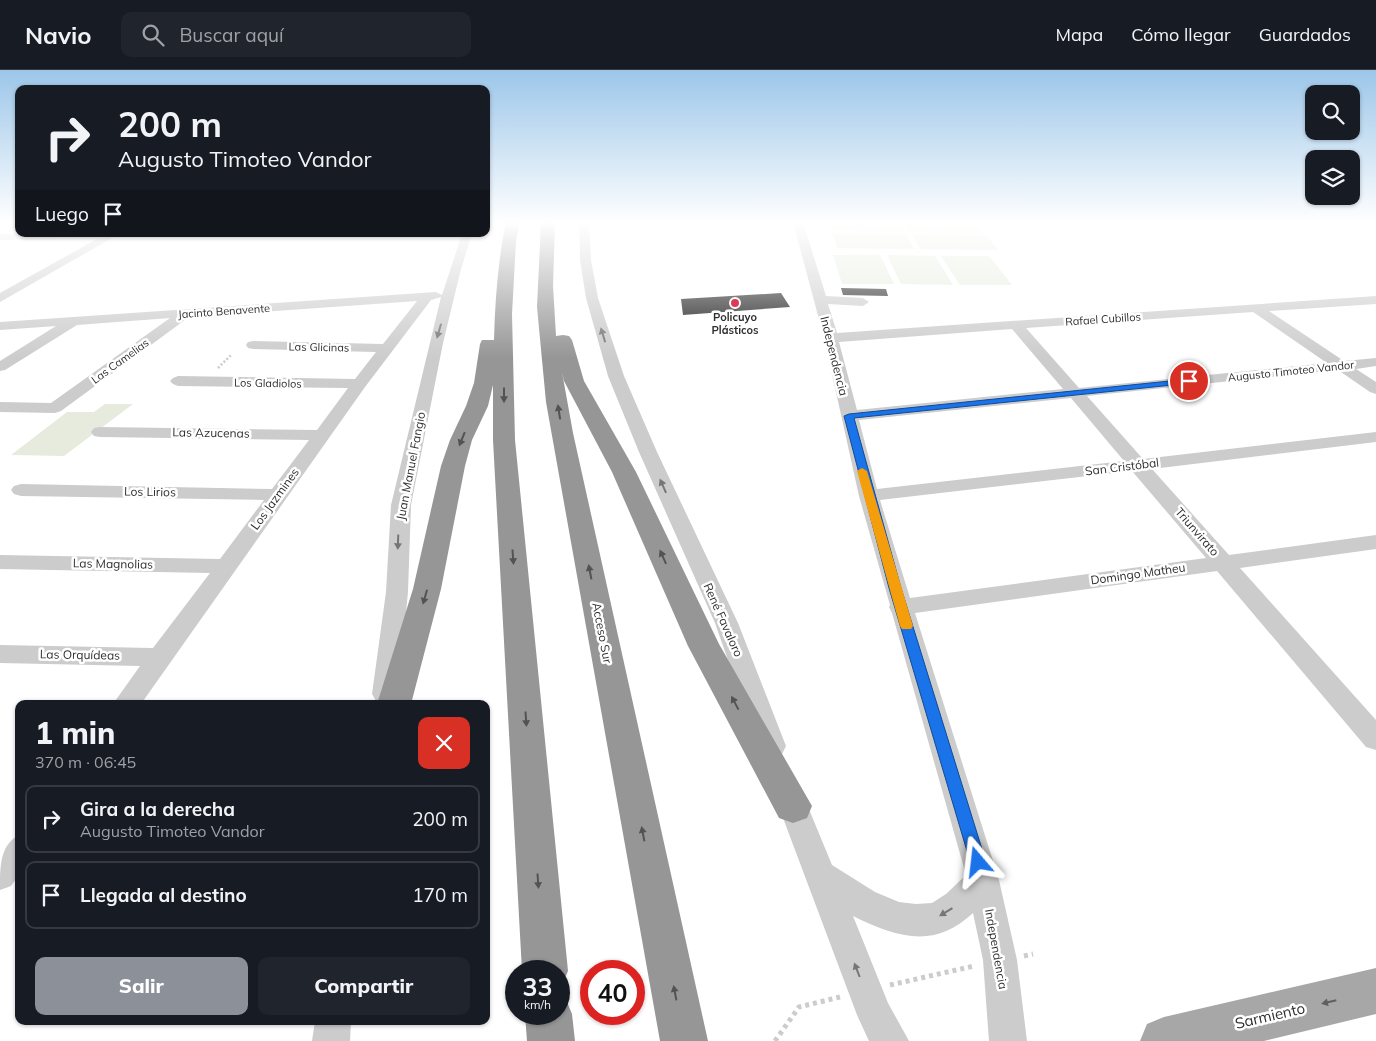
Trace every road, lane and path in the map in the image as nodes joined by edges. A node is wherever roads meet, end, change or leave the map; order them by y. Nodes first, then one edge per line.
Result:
1 (55, 267) edge
2 (457, 267) edge
3 (496, 267) edge
4 (508, 267) edge
5 (545, 267) edge
6 (557, 267) edge
7 (586, 267) edge
8 (810, 267) edge
9 (28, 283) junction
10 (0, 284) edge
11 (448, 295) junction
12 (427, 297) junction
13 (0, 298) edge
14 (819, 300) junction
15 (1376, 300) edge
16 (863, 302) dead end
17 (1256, 308) junction
18 (186, 314) junction
19 (74, 321) junction
20 (1016, 325) junction
21 (0, 326) edge
22 (831, 338) junction
23 (254, 345) dead end
24 (385, 348) junction
25 (1376, 362) edge
26 (1341, 366) junction
27 (0, 367) edge
28 (178, 381) dead end
29 (359, 384) junction
30 (1376, 389) edge
31 (1075, 393) junction
32 (0, 407) edge
33 (849, 416) junction
34 (100, 432) dead end
35 (322, 434) junction
36 (1376, 437) edge
37 (1138, 465) junction
38 (21, 490) dead end
39 (279, 494) junction
40 (869, 496) junction
41 (1376, 542) edge
42 (0, 562) edge
43 (1224, 563) junction
44 (227, 566) junction
45 (900, 606) junction
46 (0, 654) edge
47 (161, 657) junction
48 (129, 700) edge
49 (383, 700) edge
50 (395, 700) edge
51 (1376, 740) edge
52 (793, 806) junction
53 (15, 854) edge
54 (0, 874) edge
55 (819, 874) junction
56 (983, 880) junction
57 (1034, 954) dead end
58 (544, 960) edge
59 (1000, 960) junction
60 (1376, 991) edge
61 (875, 1022) edge
62 (332, 1025) edge
63 (549, 1025) edge
64 (1182, 1039) edge
65 (330, 1041) edge
66 (550, 1041) edge
67 (684, 1041) edge
68 (775, 1041) edge
69 (1008, 1041) edge

1 - 9 street
2 - 11 street, Juan Manuel Fangio
3 -> 50 highway
4 -> 58 highway
67 -> 5 highway, Acceso Sur
52 -> 6 highway
52 -> 7 street, René Favaloro
8 - 14 street, Independencia
9 - 10 street
9 - 13 street
11 - 12 street, Jacinto Benavente
11 -> 49 street, Juan Manuel Fangio
12 - 18 street, Jacinto Benavente
12 - 24 street, Los Jazmines
14 - 16 street
14 - 22 street, Independencia
15 - 17 street, Rafael Cubillos
17 - 20 street, Rafael Cubillos
17 - 26 street
18 - 19 street, Jacinto Benavente
18 - 32 street, Las Camelias
19 - 21 street, Jacinto Benavente
19 - 27 street
20 - 22 street, Rafael Cubillos
20 - 31 street, Triunvirato
22 - 33 street, Independencia
23 - 24 street, Las Glicinas
24 - 29 street, Los Jazmines
25 - 26 street, Augusto Timoteo Vandor
26 - 30 street
26 - 31 street, Augusto Timoteo Vandor
28 - 29 street, Los Gladiolos
29 - 35 street, Los Jazmines
31 - 33 street, Augusto Timoteo Vandor
31 - 37 street, Triunvirato
33 - 40 street, Independencia
34 - 35 street, Las Azucenas
35 - 39 street, Los Jazmines
36 - 37 street, San Cristóbal
37 - 40 street, San Cristóbal
37 - 43 street, Triunvirato
38 - 39 street, Los Lirios
39 - 44 street, Los Jazmines
40 - 45 street, Independencia
41 - 43 street, Domingo Matheu
42 - 44 street, Las Magnolias
43 - 45 street, Domingo Matheu
43 - 51 street, Triunvirato
44 - 47 street, Los Jazmines
45 - 56 street, Independencia
46 - 47 street, Las Orquídeas
47 - 48 street, Los Jazmines
52 - 55 street, René Favaloro
53 - 54 street
56 -> 55 street
61 -> 55 street, René Favaloro
56 - 59 street, Independencia
57 - 59 path
59 - 61 path
59 - 69 street, Independencia
60 -> 64 main road, Sarmiento
61 - 68 path
62 - 65 street
63 - 66 highway

